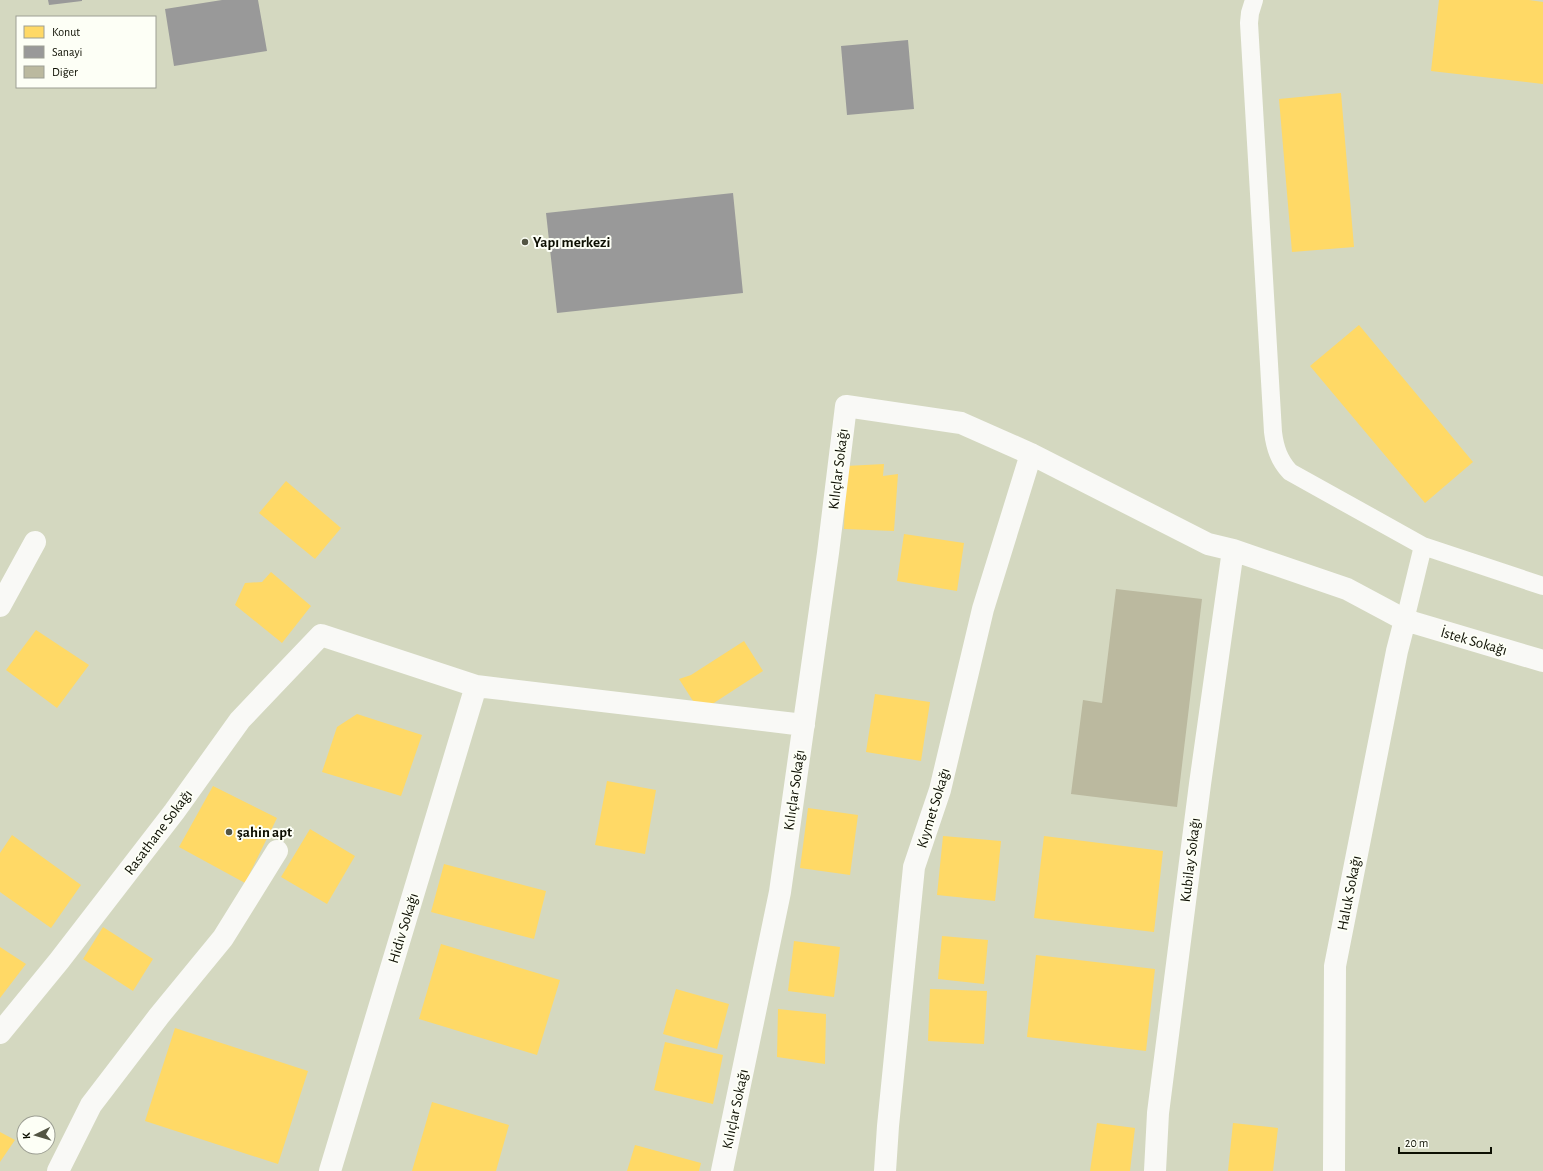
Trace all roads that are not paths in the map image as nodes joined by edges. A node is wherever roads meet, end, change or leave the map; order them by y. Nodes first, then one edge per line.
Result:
1 (1254, 0) edge
2 (846, 406) joint
3 (1031, 454) junction
4 (35, 542) dead end
5 (1423, 546) junction
6 (1233, 550) junction
7 (1543, 586) edge
8 (0, 606) edge
9 (1405, 620) junction
10 (1543, 661) edge
11 (476, 686) junction
12 (804, 725) junction
13 (277, 851) dead end
14 (0, 1033) edge
15 (58, 1171) edge
16 (330, 1171) edge
17 (722, 1171) edge
18 (885, 1171) edge
19 (1155, 1171) edge
20 (1334, 1171) edge

1 - 5 lane
2 - 3 street, İstek Sokağı
2 - 12 street, Kılıçlar Sokağı
3 - 6 street, İstek Sokağı
3 - 18 street, Kıymet Sokağı
4 - 8 street
5 - 7 lane
5 - 9 lane
6 - 9 street, İstek Sokağı
6 - 19 street, Kubilay Sokağı
9 - 10 street, İstek Sokağı
9 - 20 street, Haluk Sokağı
11 - 12 street
11 - 14 street, Rasathane Sokağı
11 - 16 street, Hidiv Sokağı
12 - 17 street, Kılıçlar Sokağı
13 - 15 street

